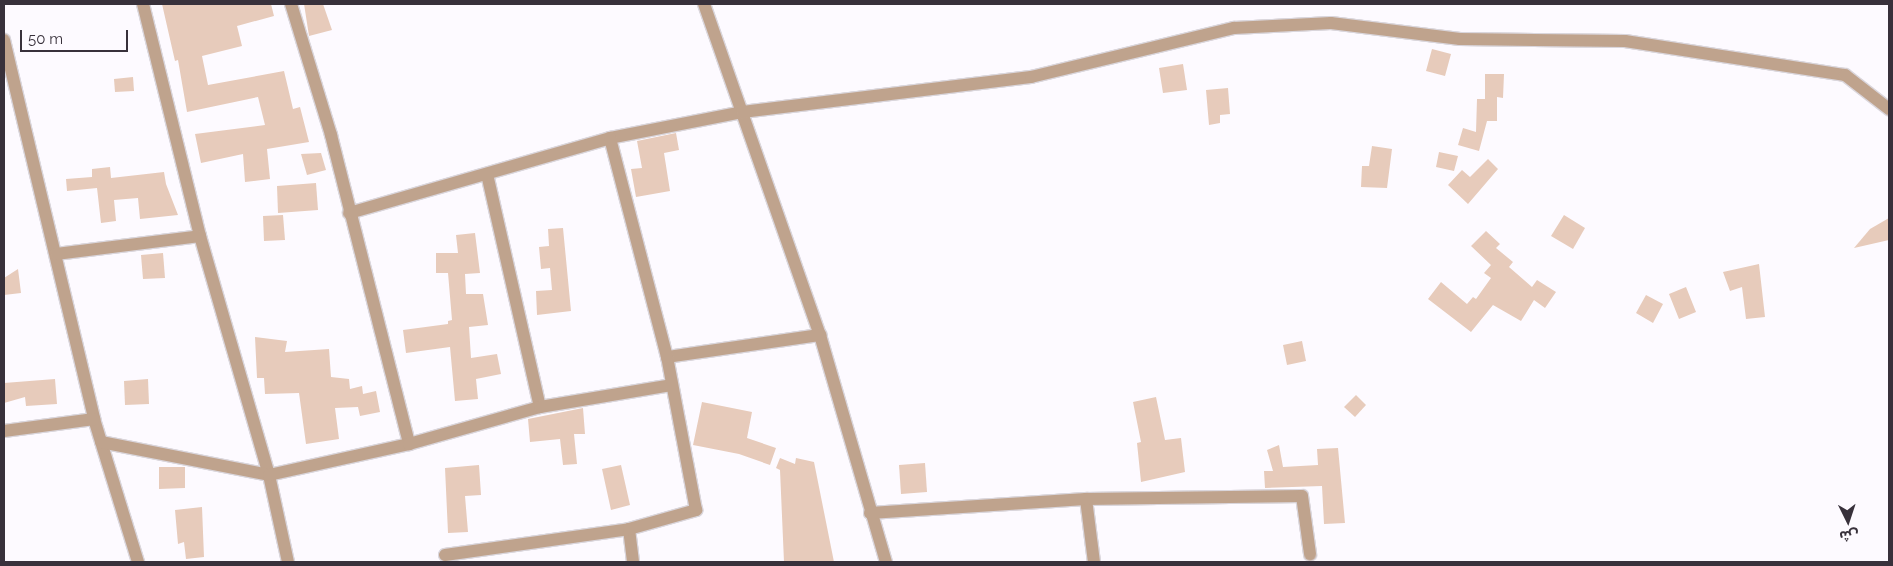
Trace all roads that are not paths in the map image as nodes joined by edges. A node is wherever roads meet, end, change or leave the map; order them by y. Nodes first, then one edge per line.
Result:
1 (143, 4) edge
2 (291, 4) edge
3 (704, 4) edge
4 (4, 40) edge
5 (1889, 110) edge
6 (742, 112) junction
7 (610, 138) junction
8 (488, 174) junction
9 (349, 213) junction
10 (200, 236) junction
11 (56, 254) junction
12 (820, 335) junction
13 (667, 358) junction
14 (671, 384) junction
15 (540, 407) junction
16 (94, 419) junction
17 (4, 431) edge
18 (102, 442) junction
19 (409, 444) junction
20 (269, 475) junction
21 (1086, 499) junction
22 (870, 513) junction
23 (629, 530) junction
24 (1310, 554) dead end
25 (446, 555) dead end
26 (138, 562) edge
27 (288, 562) edge
28 (633, 562) edge
29 (886, 562) edge
30 (1094, 562) edge

1 - 10 street
2 - 9 street
3 - 6 street
4 - 11 street
5 - 6 street
6 - 7 street
6 - 12 street
7 - 8 street
7 - 13 street
8 - 9 street
8 - 15 street
9 - 19 street
10 - 11 street
10 - 20 street
11 - 16 street
12 - 13 street
12 - 22 street
13 - 14 street
14 - 15 street
14 - 23 street
15 - 19 street
16 - 17 street
16 - 18 street
18 - 20 street
18 - 26 street
19 - 20 street
20 - 27 street
21 - 22 street
21 - 24 street
21 - 30 street
22 - 29 street
23 - 25 street
23 - 28 street

